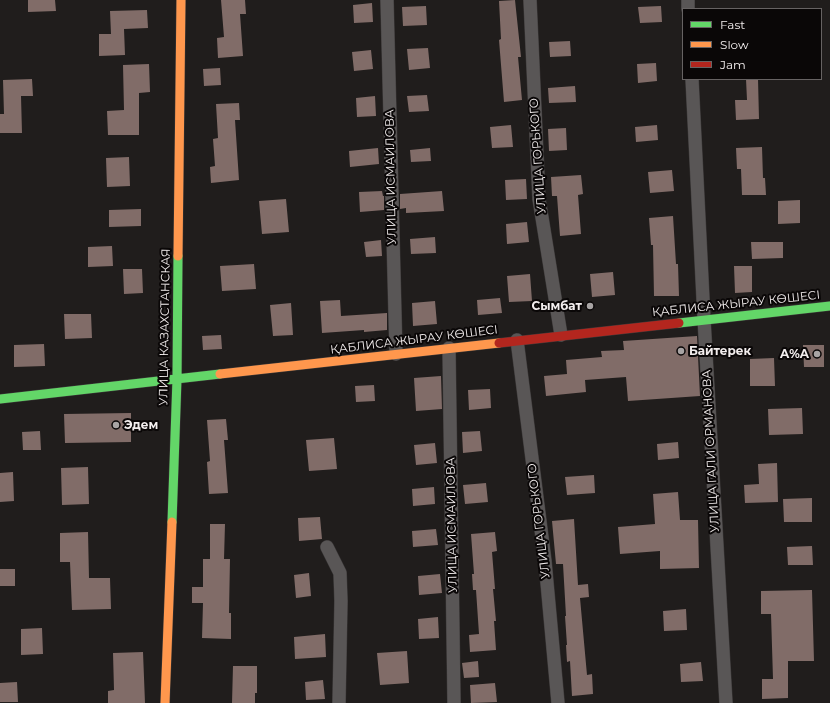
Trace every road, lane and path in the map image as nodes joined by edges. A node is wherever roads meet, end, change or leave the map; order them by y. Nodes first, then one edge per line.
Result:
1 (181, 0) edge
2 (387, 0) edge
3 (530, 0) edge
4 (692, 80) edge
5 (830, 306) edge
6 (704, 319) junction
7 (561, 335) junction
8 (517, 340) junction
9 (449, 348) junction
10 (396, 354) junction
11 (177, 379) junction
12 (0, 399) edge
13 (327, 547) dead end
14 (165, 703) edge
15 (339, 703) edge
16 (454, 703) edge
17 (558, 703) edge
18 (726, 703) edge

1 - 11 street, УЛИЦА КАЗАХСТАНСКАЯ
2 - 10 street, УЛИЦА ИСМАИЛОВА
3 - 7 street, УЛИЦА ГОРЬКОГО
4 - 6 street, УЛИЦА ГАЛИ ОРМАНОВА
5 - 6 street, ҚАБЛИСА ЖЫРАУ КӨШЕСІ
6 - 7 street, ҚАБЛИСА ЖЫРАУ КӨШЕСІ
6 - 18 street, УЛИЦА ГАЛИ ОРМАНОВА
7 - 8 street, ҚАБЛИСА ЖЫРАУ КӨШЕСІ
8 - 9 street, ҚАБЛИСА ЖЫРАУ КӨШЕСІ
8 - 17 street, УЛИЦА ГОРЬКОГО
9 - 10 street, ҚАБЛИСА ЖЫРАУ КӨШЕСІ
9 - 16 street, УЛИЦА ИСМАИЛОВА
10 - 11 street, ҚАБЛИСА ЖЫРАУ КӨШЕСІ
11 - 12 street, ҚАБЛИСА ЖЫРАУ КӨШЕСІ
11 - 14 street, УЛИЦА КАЗАХСТАНСКАЯ
13 - 15 street

